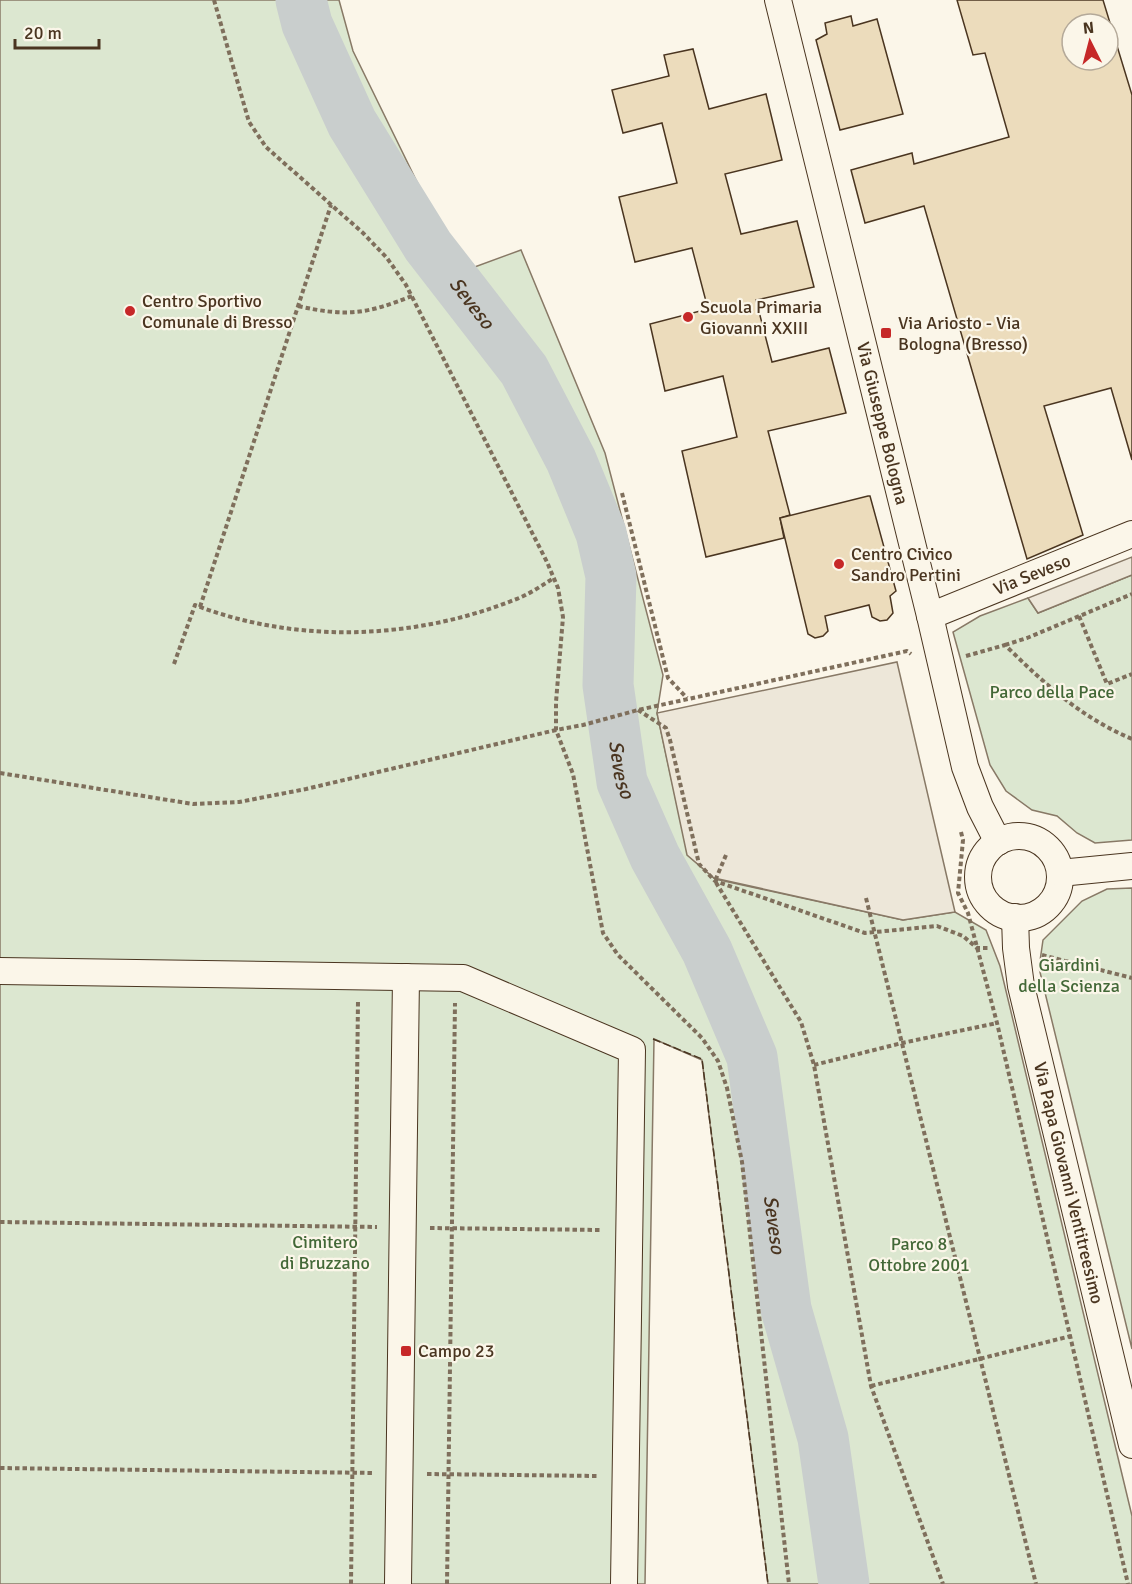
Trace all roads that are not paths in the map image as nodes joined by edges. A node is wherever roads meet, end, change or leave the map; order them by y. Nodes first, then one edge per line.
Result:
1 (778, 0) edge
2 (1132, 534) edge
3 (930, 616) junction
4 (998, 842) junction
5 (1132, 866) edge
6 (1060, 873) junction
7 (1015, 917) junction
8 (0, 971) edge
9 (406, 977) junction
10 (1132, 1445) edge
11 (398, 1584) edge
12 (624, 1584) edge

1 - 3 street, Via Giuseppe Bologna
2 - 3 street, Via Seveso
3 - 4 street, Via Giuseppe Bologna
4 - 6 street
4 - 7 street
5 - 6 street
6 - 7 street
7 - 10 street, Via Papa Giovanni Ventitreesimo
8 - 9 street
9 - 11 street
9 - 12 street

